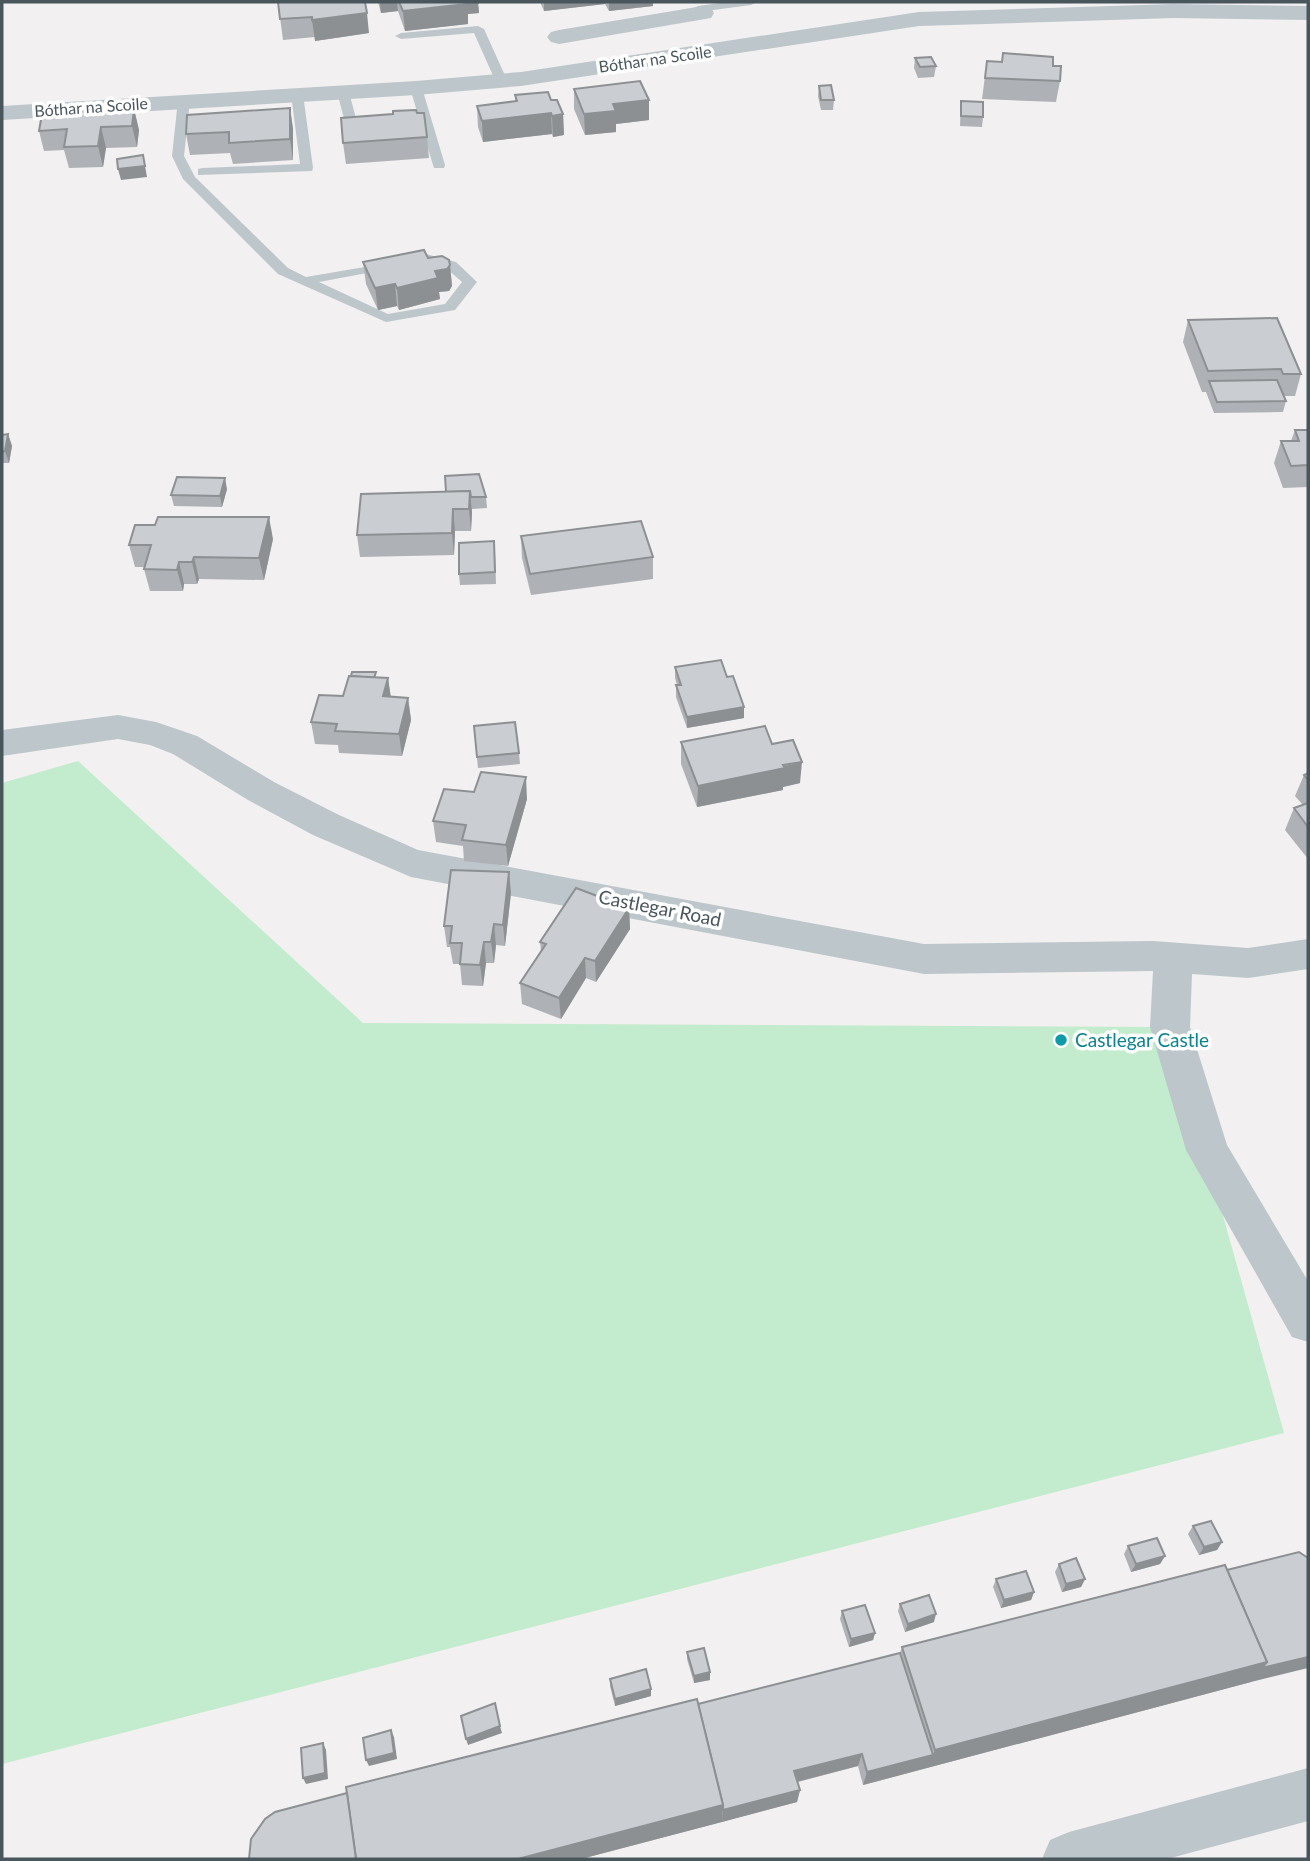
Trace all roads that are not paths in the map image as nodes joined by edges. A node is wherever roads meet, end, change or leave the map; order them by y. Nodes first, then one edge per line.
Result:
1 (751, 2) edge
2 (697, 8) edge
3 (1308, 13) edge
4 (401, 36) dead end
5 (559, 37) dead end
6 (736, 47) junction
7 (501, 80) junction
8 (416, 88) junction
9 (343, 92) junction
10 (298, 94) junction
11 (191, 106) junction
12 (2, 113) edge
13 (382, 128) edge
14 (439, 166) dead end
15 (204, 172) dead end
16 (305, 281) junction
17 (2, 744) edge
18 (1308, 954) edge
19 (1172, 957) junction
20 (1308, 1322) edge
21 (1308, 1794) edge
22 (1069, 1859) edge

1 - 2 lane
2 - 5 street
2 - 6 street
3 - 6 street, Bóthar na Scoile
4 - 7 lane
6 - 7 street, Bóthar na Scoile
7 - 8 street, Bóthar na Scoile
8 - 9 street, Bóthar na Scoile
8 - 14 lane
9 - 10 street, Bóthar na Scoile
9 - 13 lane
10 - 11 street, Bóthar na Scoile
10 - 15 lane
11 - 12 street, Bóthar na Scoile
11 - 16 lane
16 - 16 lane
17 - 19 street, Castlegar Road
18 - 19 street, Castlegar Road
19 - 20 street
21 - 22 street

